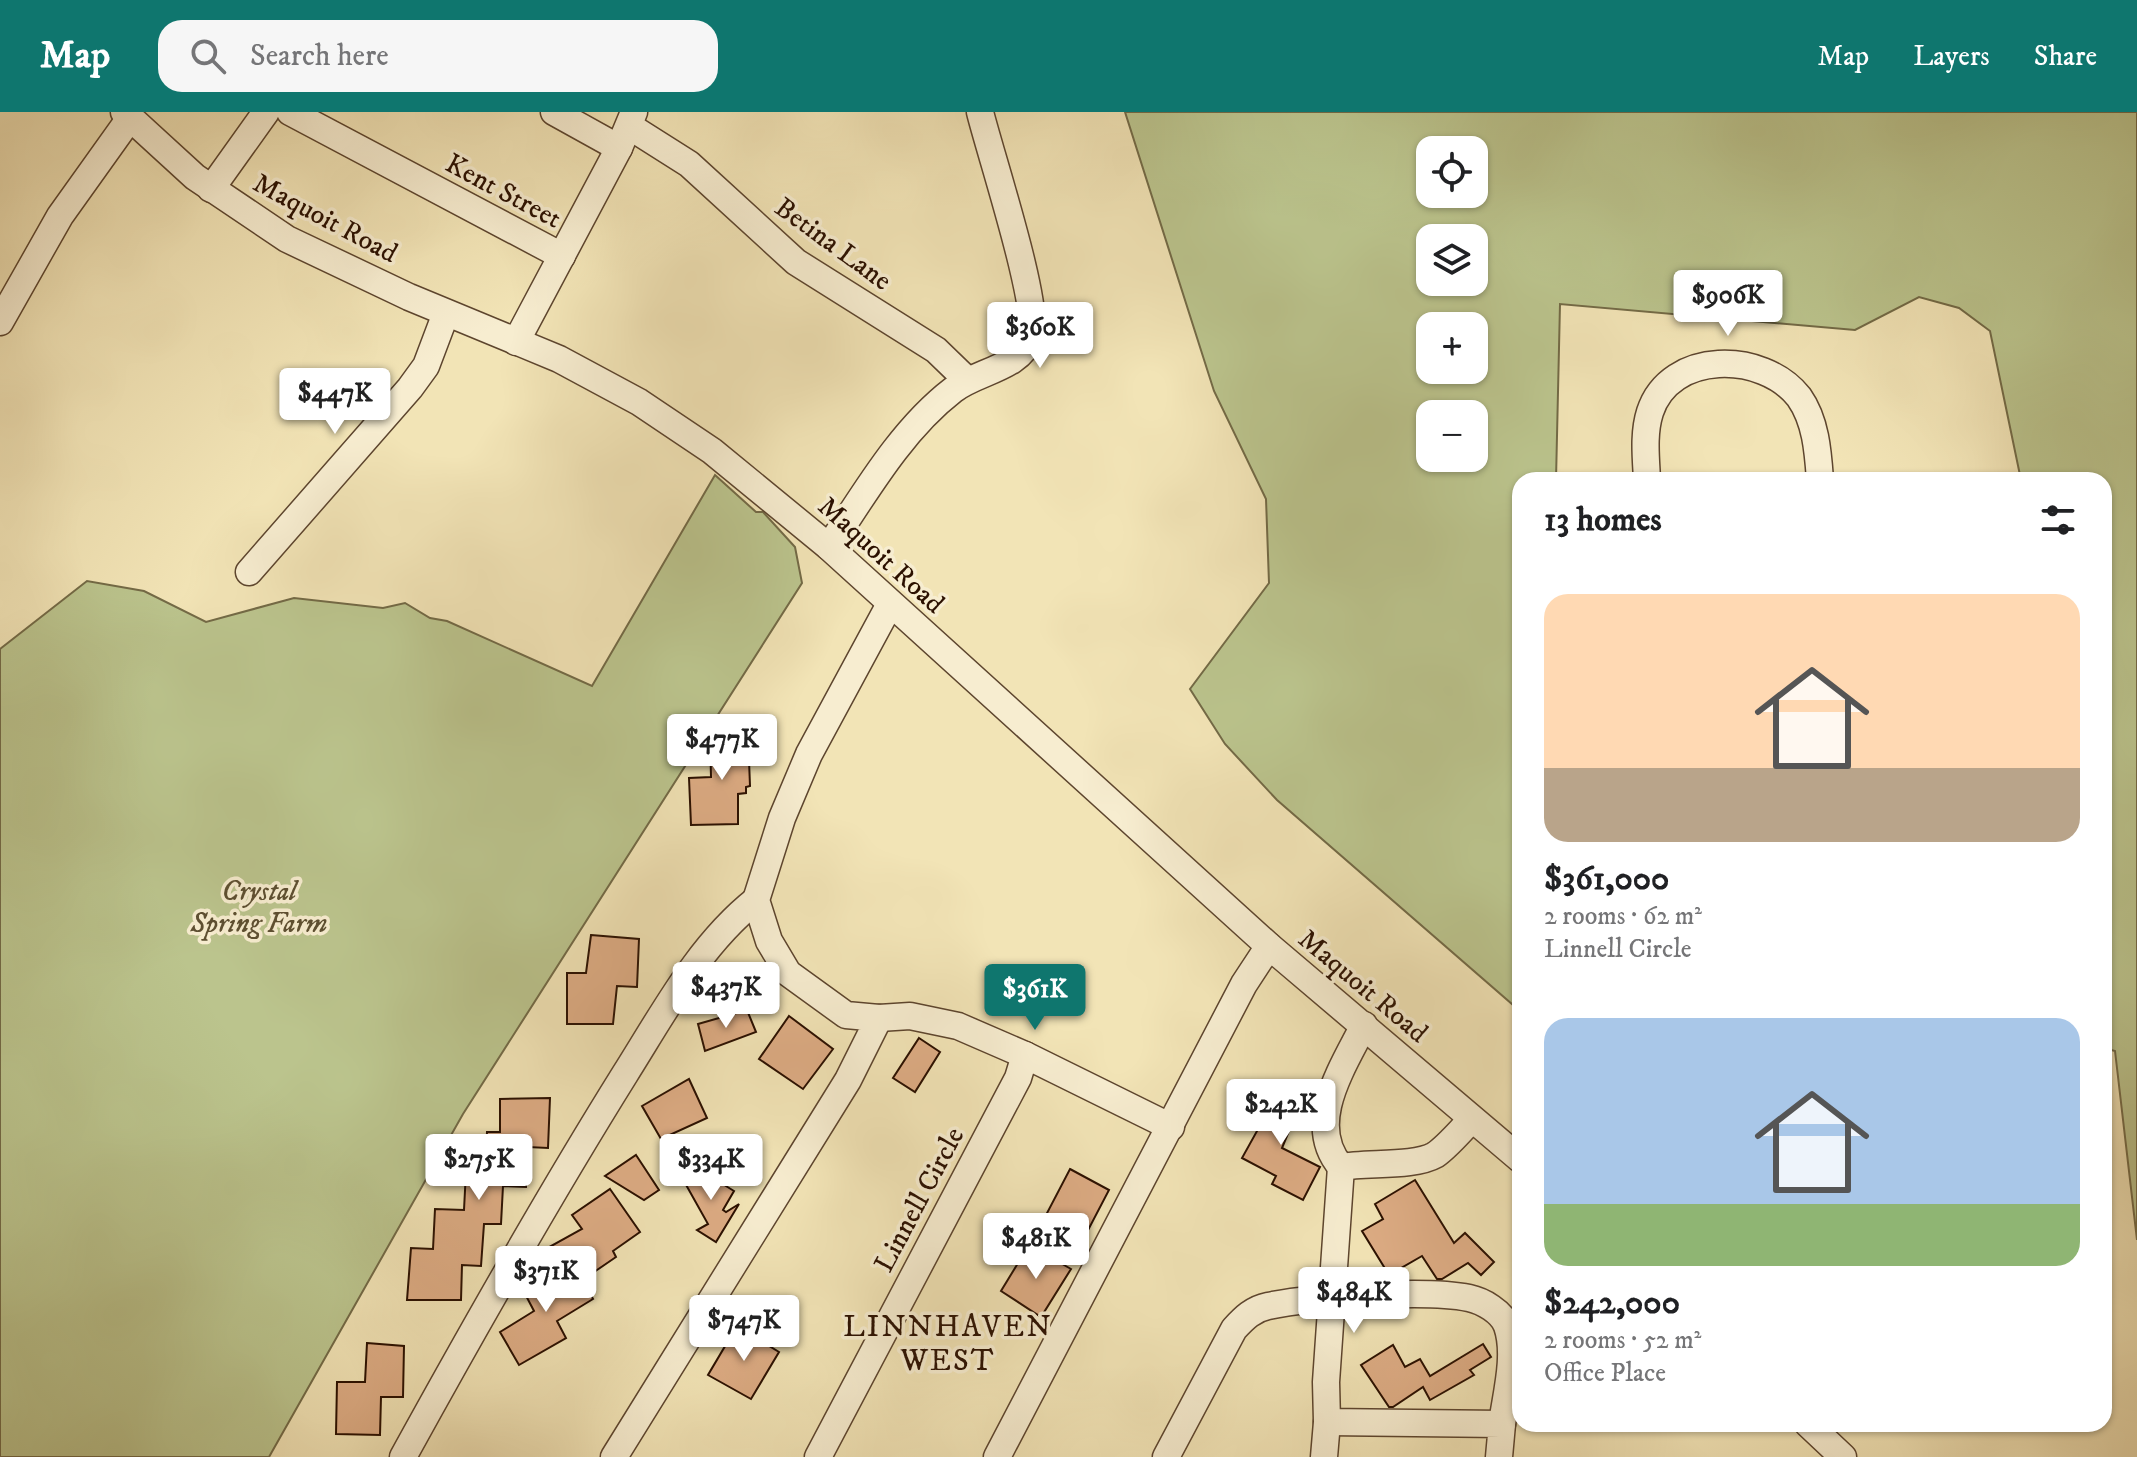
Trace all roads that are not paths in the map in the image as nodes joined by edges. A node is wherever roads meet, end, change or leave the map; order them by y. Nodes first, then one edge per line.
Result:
1 (266, 112) edge
2 (290, 112) edge
3 (554, 112) edge
4 (980, 112) edge
5 (127, 115) edge
6 (627, 129) edge
7 (211, 189) junction
8 (562, 256) junction
9 (446, 313) junction
10 (0, 322) edge
11 (516, 342) junction
12 (967, 380) junction
13 (1647, 472) edge
14 (1819, 472) edge
15 (829, 547) junction
16 (249, 572) dead end
17 (890, 604) junction
18 (756, 900) junction
19 (1269, 946) junction
20 (879, 1018) junction
21 (1364, 1025) junction
22 (1025, 1055) junction
23 (1472, 1119) junction
24 (1171, 1127) junction
25 (1512, 1152) edge
26 (1341, 1167) junction
27 (1331, 1300) junction
28 (1327, 1422) junction
29 (1502, 1424) junction
30 (1816, 1432) edge
31 (403, 1457) edge
32 (614, 1457) edge
33 (818, 1457) edge
34 (997, 1457) edge
35 (1166, 1457) edge
36 (1324, 1457) edge
37 (1499, 1457) edge
38 (1843, 1457) edge

1 - 7 street
2 - 8 street, Kent Street
3 - 6 street, Betina Lane
4 - 12 street
5 - 7 street, Maquoit Road
5 - 10 street
6 - 8 street
6 - 12 street, Betina Lane
7 - 9 street, Maquoit Road
8 - 11 street
9 - 11 street, Maquoit Road
9 - 16 street
11 - 15 street, Maquoit Road
12 - 15 street
13 - 14 street
15 - 17 street, Maquoit Road
17 - 18 street
17 - 19 street, Maquoit Road
18 - 20 street
18 - 31 street
19 - 21 street, Maquoit Road
19 - 24 street
20 - 22 street
20 - 32 street
21 - 23 street, Maquoit Road
21 - 26 street
22 - 24 street
22 - 33 street, Linnell Circle
23 - 25 street, Maquoit Road
23 - 26 street
24 - 34 street
26 - 27 street
27 - 28 street
27 - 29 street
27 - 35 street
28 - 29 street
28 - 36 street
29 - 37 street
30 - 38 street

